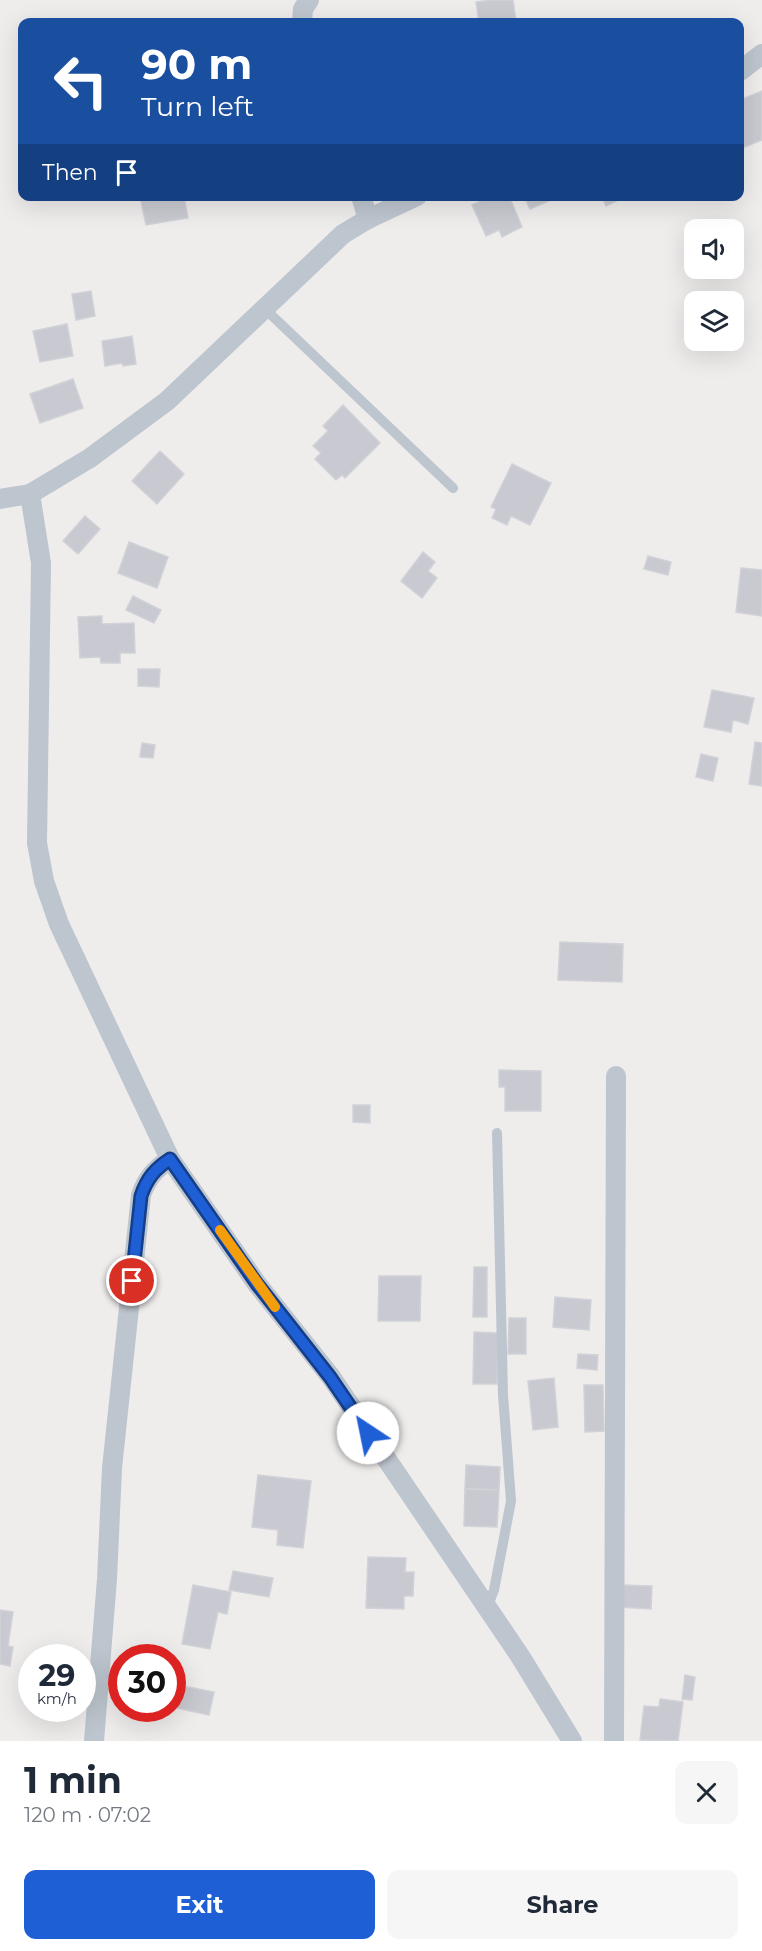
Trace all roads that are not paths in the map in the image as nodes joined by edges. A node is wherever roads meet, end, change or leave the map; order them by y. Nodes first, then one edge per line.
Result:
1 (309, 0) edge
2 (302, 18) edge
3 (762, 54) edge
4 (744, 68) edge
5 (362, 201) edge
6 (406, 201) edge
7 (368, 219) junction
8 (265, 309) junction
9 (453, 488) dead end
10 (30, 494) junction
11 (0, 499) edge
12 (616, 1076) dead end
13 (497, 1133) dead end
14 (170, 1159) junction
15 (487, 1608) junction
16 (94, 1741) edge
17 (572, 1741) edge
18 (614, 1741) edge

1 - 2 street
3 - 4 street
5 - 7 street
6 - 7 street
7 - 8 street
8 - 9 lane
8 - 10 street
10 - 11 street
10 - 14 street
12 - 18 street
13 - 15 lane
14 - 15 street
14 - 16 street
15 - 17 street

